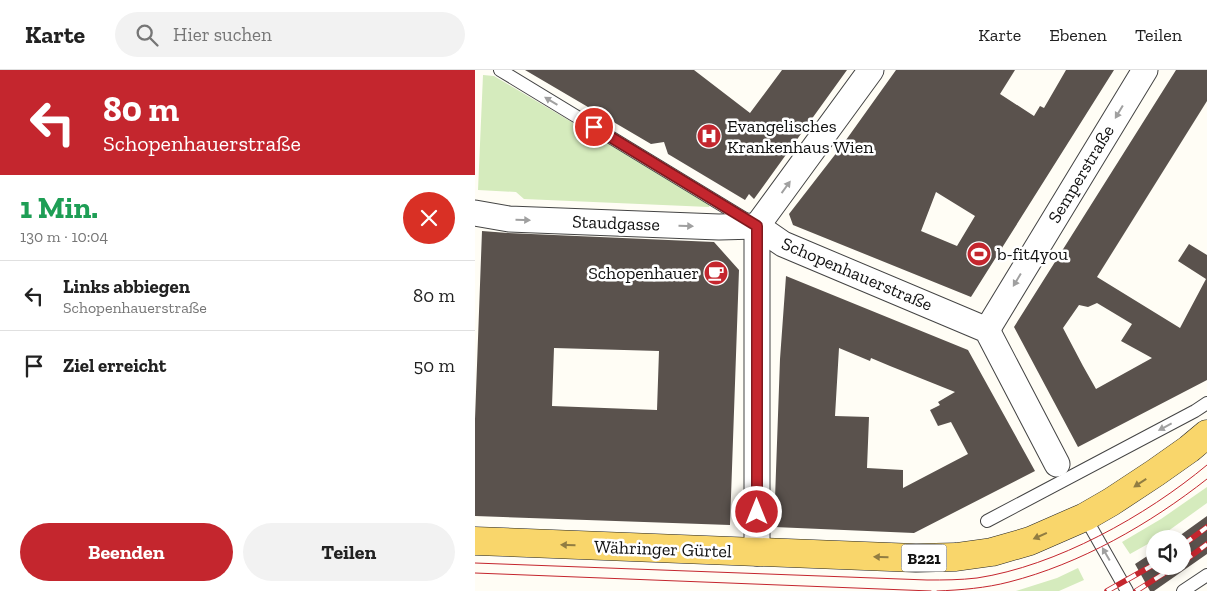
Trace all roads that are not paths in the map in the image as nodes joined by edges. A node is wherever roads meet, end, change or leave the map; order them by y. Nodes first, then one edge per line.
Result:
1 (500, 70) edge
2 (871, 70) edge
3 (1145, 70) edge
4 (475, 213) edge
5 (757, 226) junction
6 (987, 330) junction
7 (1207, 403) edge
8 (1207, 434) edge
9 (1057, 464) dead end
10 (1085, 517) junction
11 (987, 521) dead end
12 (475, 541) edge
13 (757, 553) junction
14 (1207, 575) edge
15 (1127, 591) edge
16 (1183, 591) edge

5 -> 1 lane, Schopenhauerstraße
5 -> 2 street
3 -> 6 street, Semperstraße
4 -> 5 street, Staudgasse
5 - 6 street, Schopenhauerstraße
5 - 13 street
6 - 9 street
7 -> 11 lane
8 -> 10 main road, Währinger Gürtel / B221
10 -> 13 main road, Währinger Gürtel / B221
15 -> 10 lane
13 -> 12 main road, Währinger Gürtel / B221
14 - 16 lane

